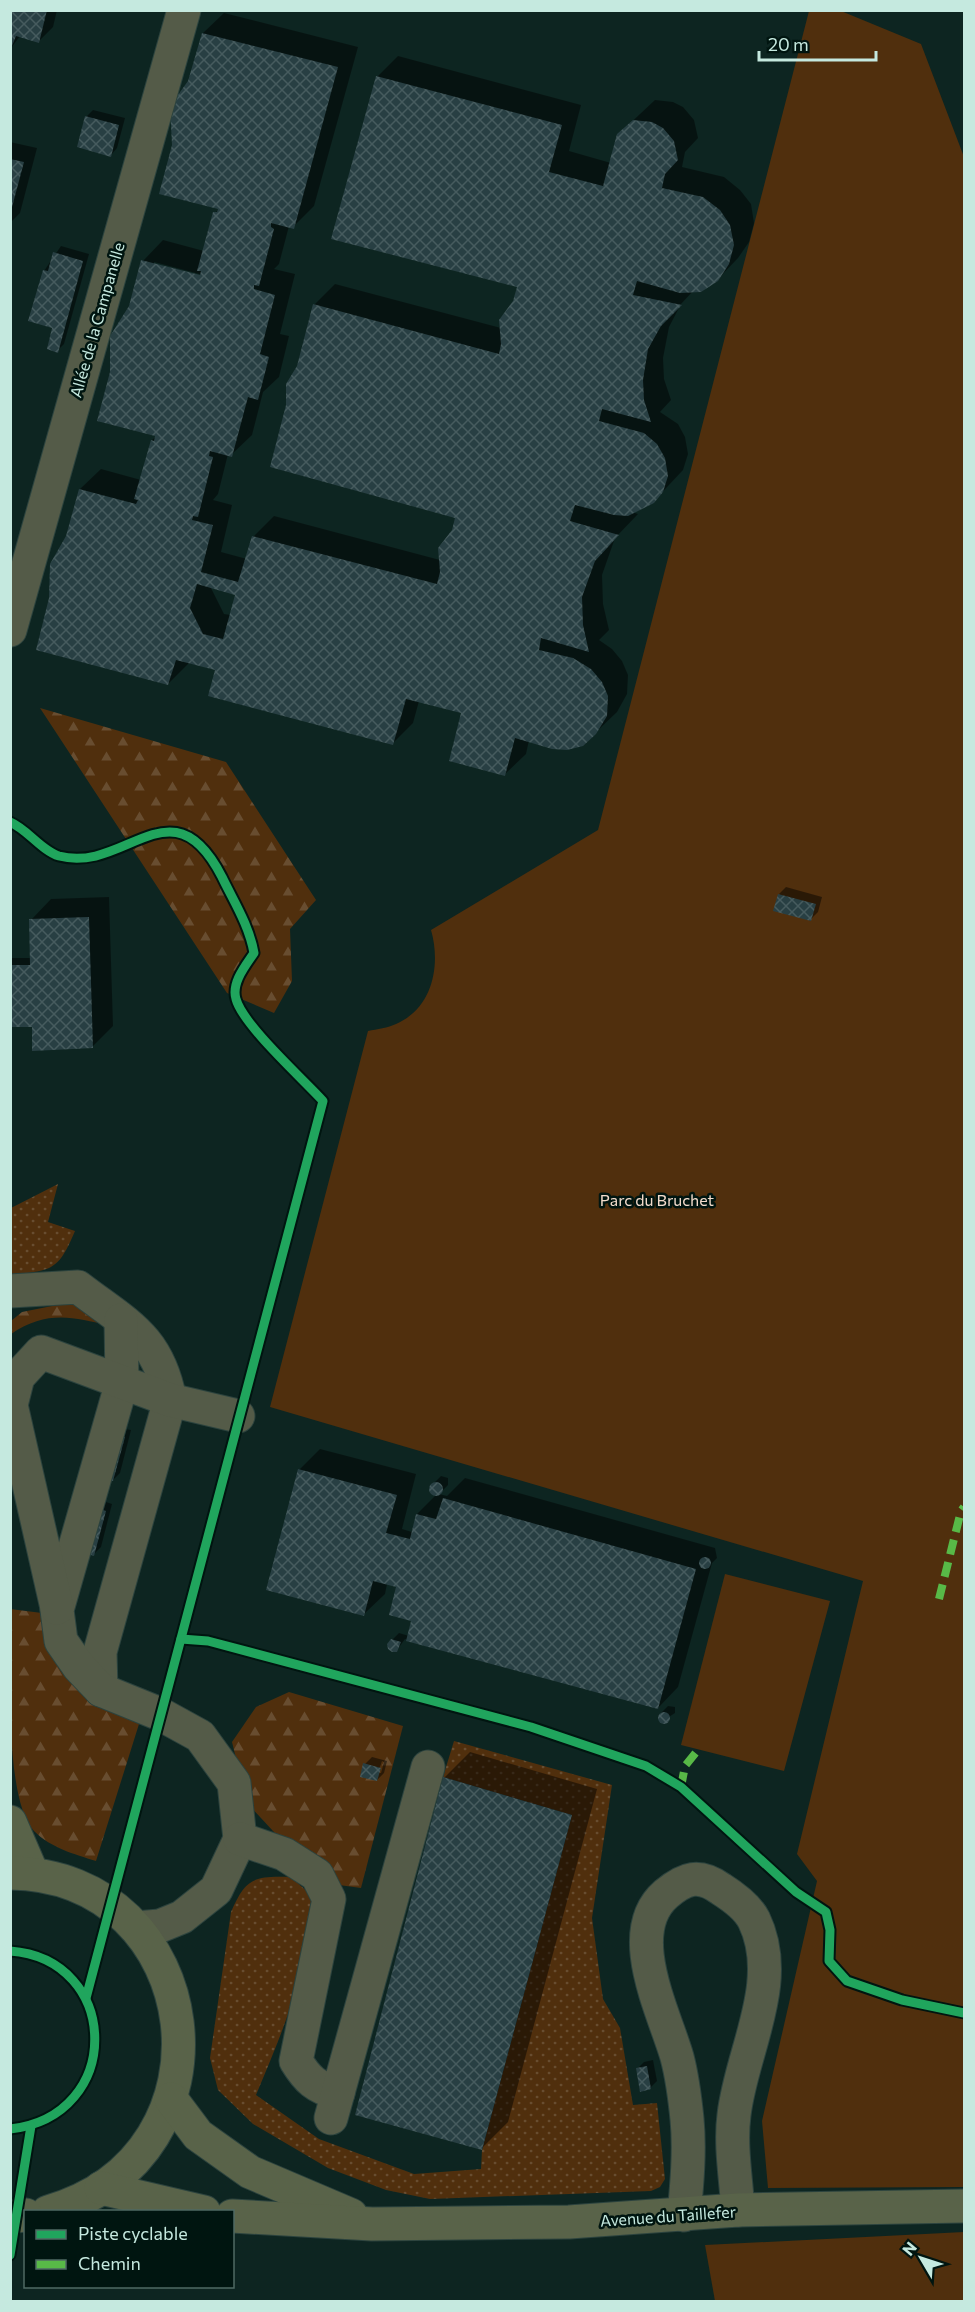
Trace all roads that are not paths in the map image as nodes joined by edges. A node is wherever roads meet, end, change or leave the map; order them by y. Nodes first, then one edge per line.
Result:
1 (184, 10) edge
2 (10, 630) edge
3 (10, 1291) edge
4 (122, 1320) junction
5 (148, 1391) junction
6 (238, 1416) dead end
7 (57, 1610) junction
8 (90, 1678) junction
9 (428, 1767) dead end
10 (10, 1822) edge
11 (240, 1839) junction
12 (22, 1873) edge
13 (136, 1928) junction
14 (171, 2099) junction
15 (101, 2188) junction
16 (964, 2206) edge
17 (51, 2210) edge
18 (200, 2210) edge
19 (738, 2210) junction
20 (684, 2215) junction
21 (234, 2216) edge
22 (372, 2224) junction

1 - 2 lane, Allée de la Campanelle
3 - 4 lane
4 - 5 lane
4 - 5 lane
5 - 6 lane
5 - 7 lane
5 - 7 lane
5 - 8 lane
7 - 8 lane
8 - 11 lane
9 - 11 lane
10 - 12 main road
11 - 13 lane
12 - 13 main road
13 - 14 main road
14 - 15 main road
14 - 22 main road, Avenue du Taillefer
15 - 17 main road
15 - 18 main road
16 - 19 main road, Avenue du Taillefer
19 - 20 main road, Avenue du Taillefer
19 - 20 lane
20 - 22 main road, Avenue du Taillefer
21 - 22 main road, Avenue du Taillefer

